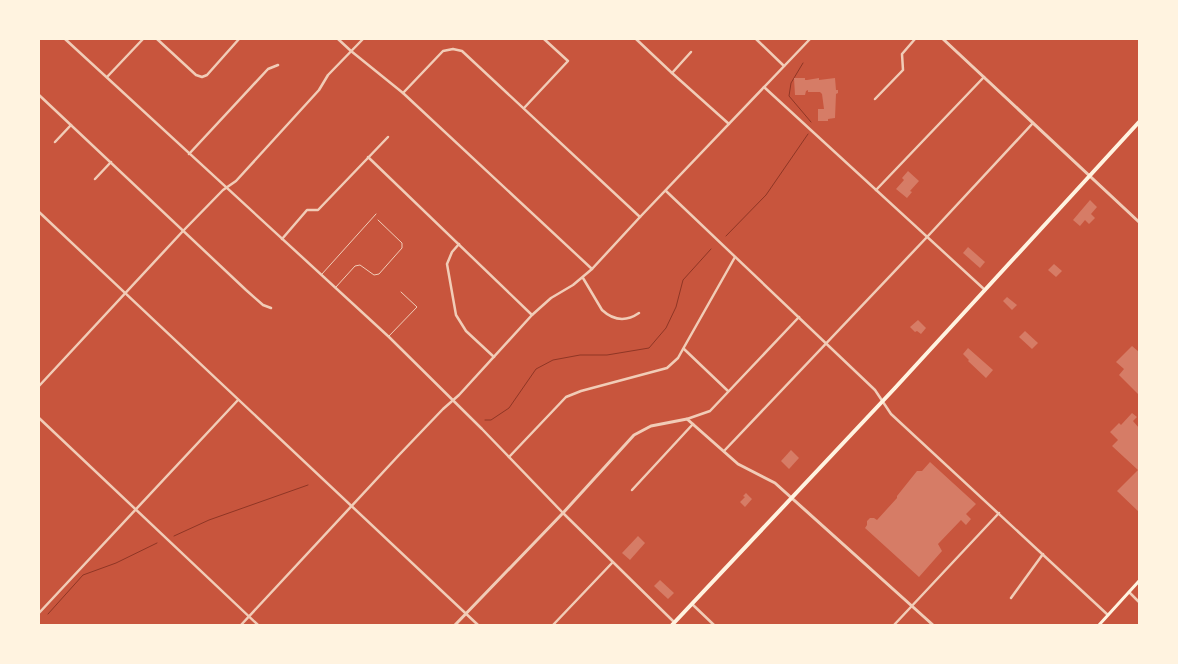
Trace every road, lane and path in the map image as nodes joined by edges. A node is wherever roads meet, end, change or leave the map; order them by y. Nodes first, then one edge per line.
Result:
1 (65, 39) edge
2 (143, 39) edge
3 (157, 39) edge
4 (239, 39) edge
5 (338, 39) edge
6 (363, 39) edge
7 (544, 39) edge
8 (636, 39) edge
9 (756, 39) edge
10 (810, 39) edge
11 (915, 39) edge
12 (943, 39) edge
13 (950, 39) edge
14 (947, 42) junction
15 (351, 51) junction
16 (691, 52) dead end
17 (278, 65) dead end
18 (784, 66) junction
19 (672, 73) junction
20 (984, 77) junction
21 (107, 78) junction
22 (764, 88) junction
23 (403, 93) junction
24 (39, 95) edge
25 (875, 99) dead end
26 (524, 108) junction
27 (1139, 122) edge
28 (1033, 123) junction
29 (729, 124) junction
30 (71, 125) junction
31 (388, 137) dead end
32 (55, 142) dead end
33 (189, 154) junction
34 (368, 157) junction
35 (111, 162) junction
36 (1089, 176) junction
37 (95, 179) dead end
38 (226, 188) junction
39 (876, 190) junction
40 (666, 191) junction
41 (39, 212) edge
42 (376, 214) dead end
43 (640, 217) junction
44 (378, 220) dead end
45 (1139, 222) edge
46 (183, 231) junction
47 (928, 236) junction
48 (282, 239) junction
49 (459, 244) junction
50 (735, 256) junction
51 (592, 269) junction
52 (321, 275) junction
53 (583, 278) junction
54 (335, 288) junction
55 (985, 290) junction
56 (400, 292) dead end
57 (125, 293) junction
58 (271, 308) dead end
59 (639, 313) dead end
60 (532, 315) junction
61 (798, 317) junction
62 (389, 337) junction
63 (826, 343) junction
64 (684, 349) junction
65 (494, 357) junction
66 (39, 386) edge
67 (728, 391) junction
68 (238, 400) junction
69 (454, 400) junction
70 (882, 401) junction
71 (39, 418) edge
72 (687, 419) junction
73 (693, 424) junction
74 (723, 451) junction
75 (509, 457) junction
76 (632, 490) dead end
77 (791, 498) junction
78 (352, 506) junction
79 (136, 509) junction
80 (563, 513) junction
81 (1000, 513) junction
82 (1043, 554) junction
83 (612, 562) junction
84 (1139, 582) edge
85 (1129, 592) junction
86 (1011, 598) dead end
87 (1139, 602) edge
88 (692, 604) junction
89 (912, 607) junction
90 (39, 613) edge
91 (466, 613) junction
92 (1109, 615) junction
93 (249, 616) junction
94 (673, 624) edge
95 (241, 625) edge
96 (258, 625) edge
97 (455, 625) edge
98 (478, 625) edge
99 (553, 625) edge
100 (714, 625) edge
101 (894, 625) edge
102 (933, 625) edge
103 (1099, 625) edge

1 - 21 street
2 - 21 street
3 - 4 street
5 - 15 street
6 - 15 street
7 - 26 street
8 - 19 street
9 - 18 street
10 - 18 street
11 - 25 street
12 - 14 street
13 - 14 street
14 - 20 street
15 - 23 street
15 - 38 street
16 - 19 street
17 - 33 street
18 - 22 street
19 - 29 street
20 - 28 street
20 - 39 street
21 - 33 street
22 - 29 street
22 - 39 street
23 - 26 street
23 - 51 street
24 - 30 street
26 - 43 street
27 - 36 main road
28 - 36 street
28 - 47 street
29 - 40 street
30 - 32 street
30 - 35 street
31 - 34 street
33 - 38 street
34 - 48 street
34 - 49 street
35 - 37 street
35 - 46 street
36 - 45 street
36 - 55 main road
38 - 46 street
38 - 48 street
39 - 47 street
40 - 43 street
40 - 50 street
41 - 57 street
42 - 52 lane
43 - 51 street
44 - 54 lane
46 - 57 street
46 - 58 street
47 - 55 street
47 - 63 street
48 - 52 street
49 - 60 street
49 - 65 street
50 - 61 street
50 - 64 street
51 - 53 street
52 - 54 street
53 - 59 street
53 - 60 street
54 - 62 street
55 - 70 main road
56 - 62 lane
57 - 66 street
57 - 68 street
60 - 65 street
61 - 63 street
61 - 67 street
62 - 69 street
63 - 70 street
63 - 74 street
64 - 67 street
64 - 75 street
65 - 69 street
67 - 72 street
68 - 78 street
68 - 79 street
69 - 75 street
69 - 78 street
70 - 77 main road
70 - 81 street
71 - 79 street
72 - 73 street
72 - 80 street
73 - 74 street
73 - 76 street
74 - 77 street
75 - 80 street
77 - 88 main road
77 - 89 street
78 - 91 street
78 - 93 street
79 - 90 street
79 - 93 street
80 - 83 street
80 - 91 street
81 - 82 street
81 - 89 street
82 - 86 street
82 - 92 street
83 - 94 street
83 - 99 street
84 - 85 main road
85 - 87 street
85 - 92 main road
88 - 94 main road
88 - 100 street
89 - 101 street
89 - 102 street
91 - 97 street
91 - 98 street
92 - 103 main road
93 - 95 street
93 - 96 street

